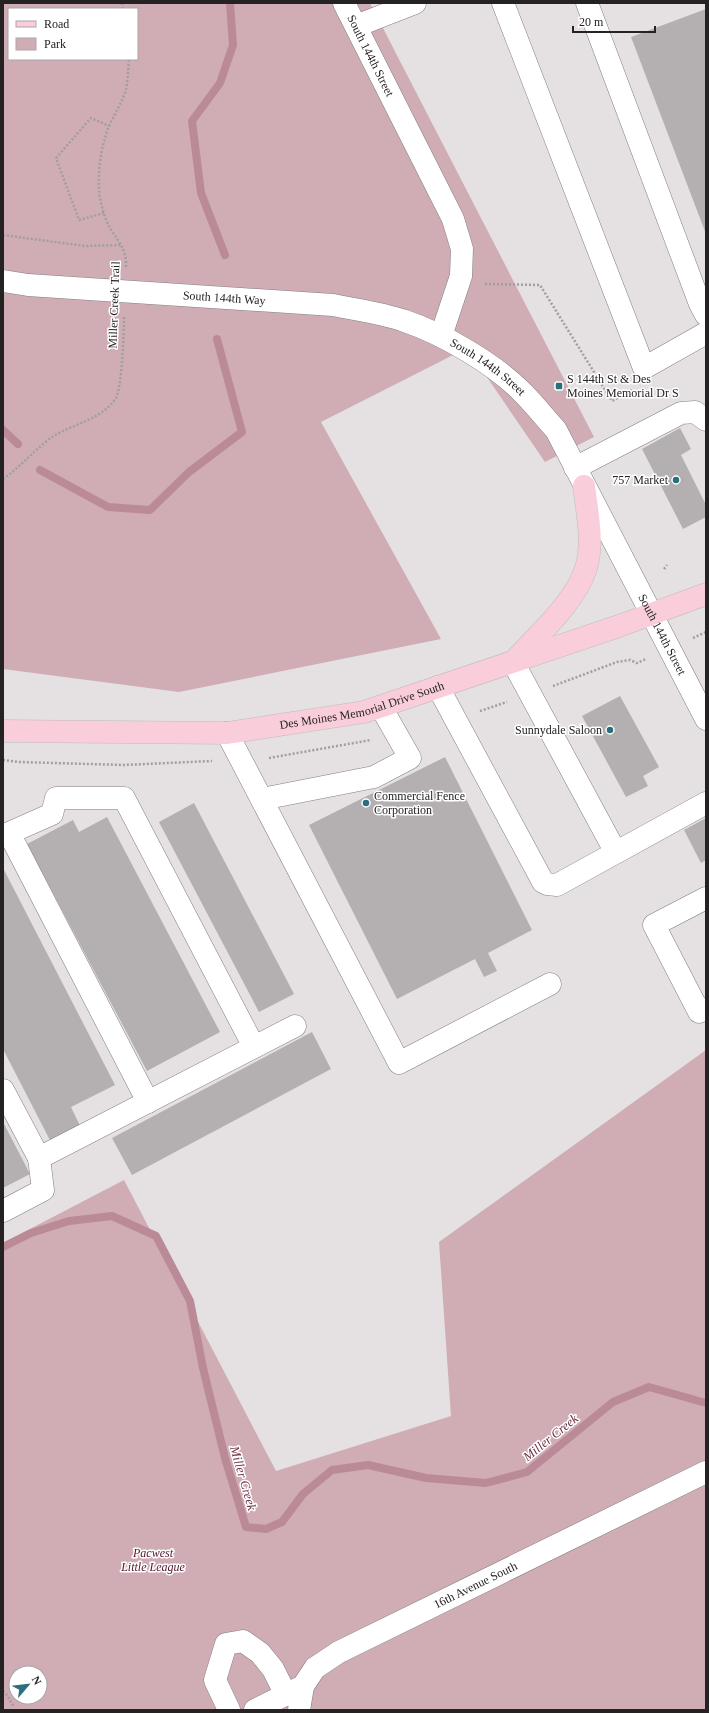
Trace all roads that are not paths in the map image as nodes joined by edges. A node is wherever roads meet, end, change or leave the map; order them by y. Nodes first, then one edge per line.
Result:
1 (344, 3) edge
2 (415, 3) edge
3 (503, 3) edge
4 (587, 3) edge
5 (356, 26) junction
6 (3, 281) edge
7 (706, 315) edge
8 (706, 333) edge
9 (441, 336) junction
10 (706, 420) edge
11 (580, 477) junction
12 (706, 594) edge
13 (652, 615) junction
14 (513, 662) junction
15 (438, 687) junction
16 (381, 707) junction
17 (706, 719) edge
18 (3, 731) edge
19 (227, 733) junction
20 (262, 799) junction
21 (706, 802) edge
22 (6, 834) edge
23 (615, 852) junction
24 (706, 898) edge
25 (550, 984) dead end
26 (706, 1009) edge
27 (295, 1026) dead end
28 (254, 1047) junction
29 (3, 1090) edge
30 (148, 1102) junction
31 (39, 1158) junction
32 (3, 1211) edge
33 (706, 1472) edge
34 (296, 1697) edge
35 (229, 1710) edge
36 (255, 1710) edge

1 - 5 street, South 144th Street
2 - 5 street
3 - 8 street
4 - 7 street
5 - 9 street, South 144th Street
6 - 9 street, South 144th Way
9 - 11 street, South 144th Street
10 - 11 street
11 - 13 street, South 144th Street
11 - 14 main road
12 - 13 main road, Des Moines Memorial Drive South
13 - 14 main road, Des Moines Memorial Drive South
13 - 17 street, South 144th Street
14 - 15 main road, Des Moines Memorial Drive South
14 - 23 street
15 - 16 main road, Des Moines Memorial Drive South
15 - 23 street
16 - 19 main road, Des Moines Memorial Drive South
16 - 20 street
18 - 19 main road, Des Moines Memorial Drive South
19 - 20 street
20 - 25 street
21 - 23 street
22 - 28 street
22 - 30 street
24 - 26 street
27 - 28 street
28 - 30 street
29 - 31 street
30 - 31 street
31 - 32 street
33 - 34 street, 16th Avenue South
34 - 35 street
34 - 36 street

